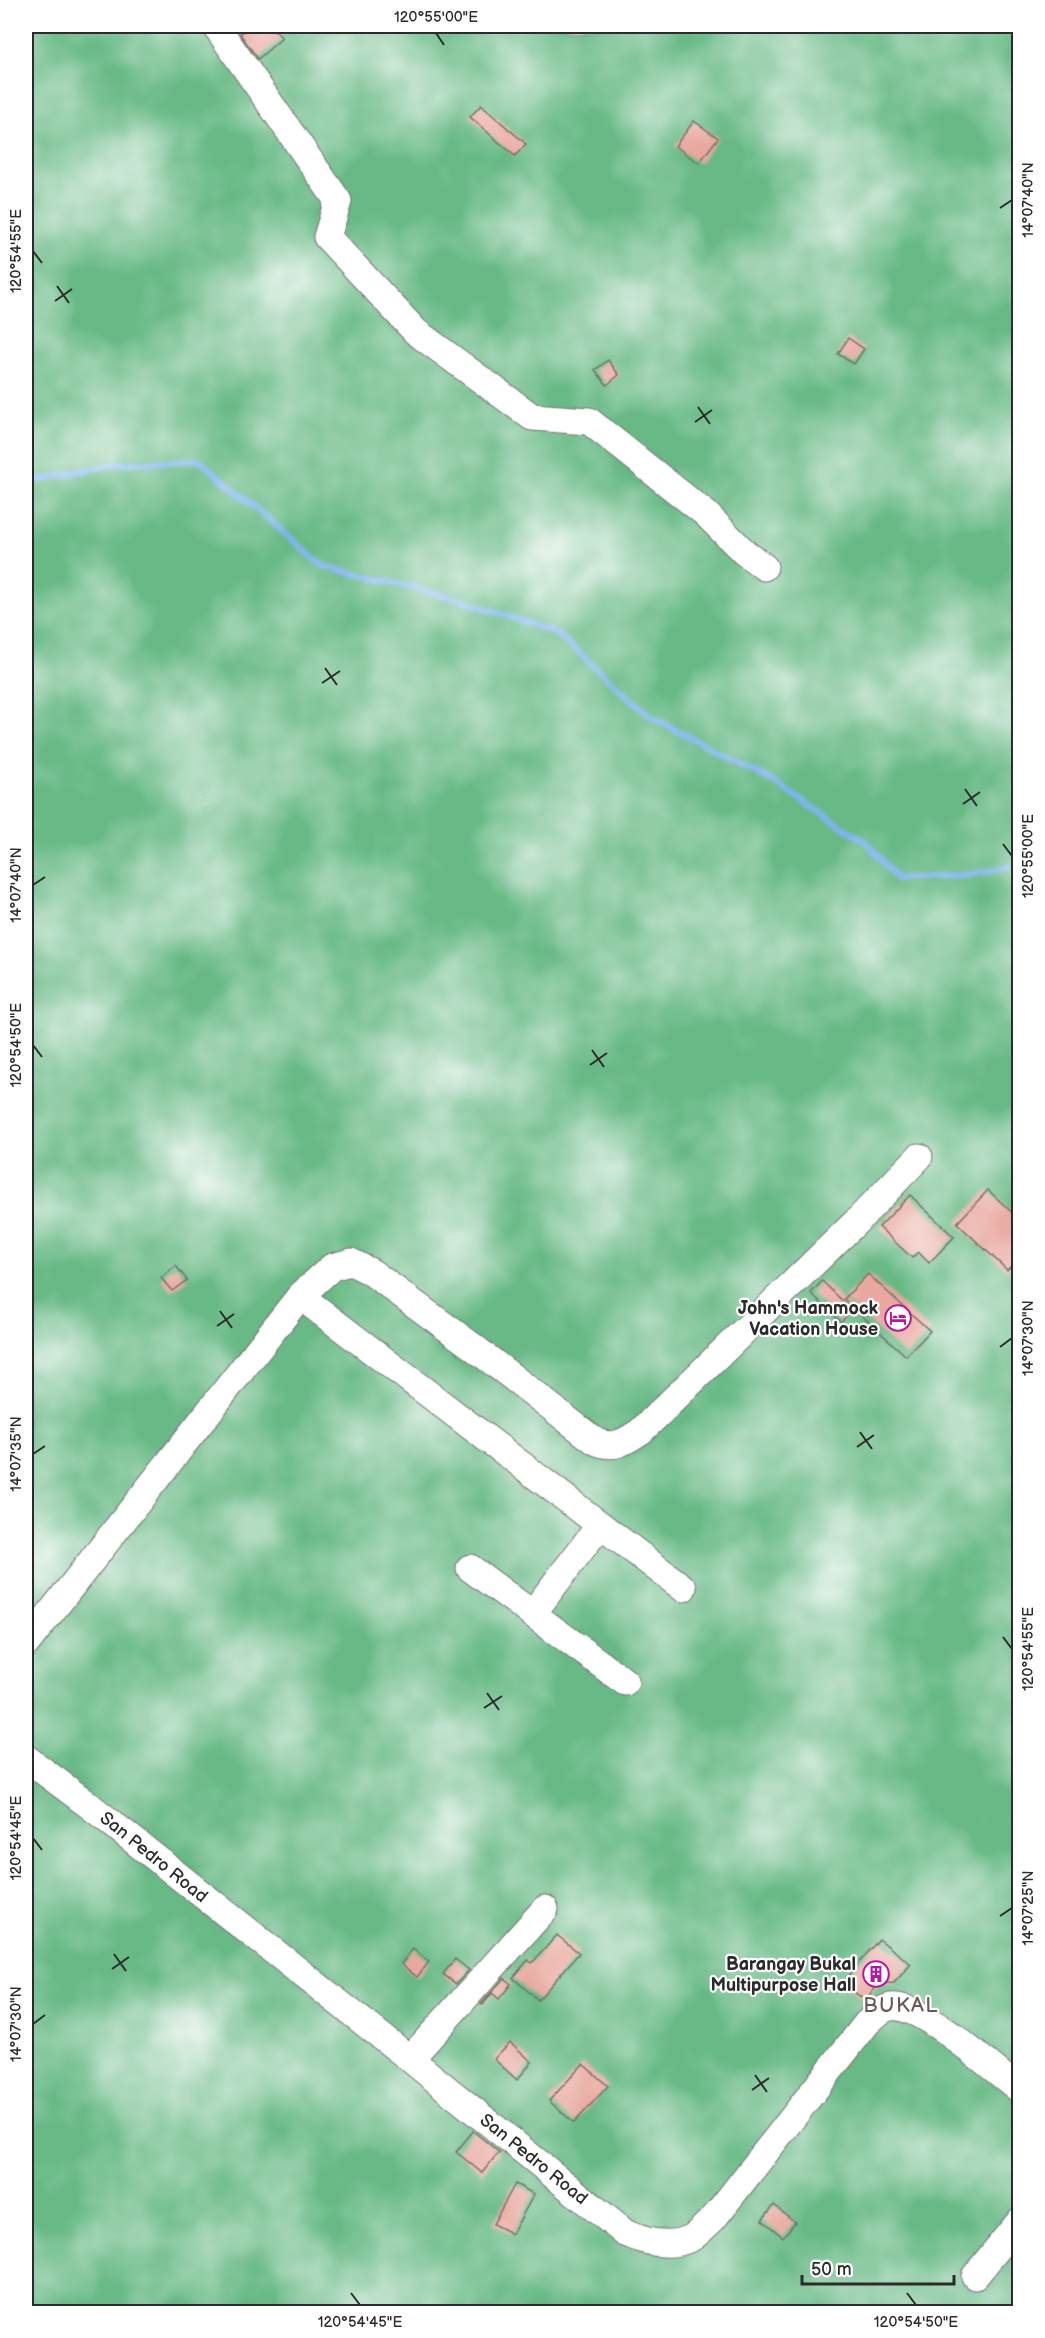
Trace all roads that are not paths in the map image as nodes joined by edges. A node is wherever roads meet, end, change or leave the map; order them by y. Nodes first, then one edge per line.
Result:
1 (216, 26) edge
2 (764, 567) dead end
3 (919, 1157) dead end
4 (300, 1296) junction
5 (600, 1525) junction
6 (470, 1568) dead end
7 (683, 1588) dead end
8 (532, 1614) junction
9 (26, 1644) edge
10 (625, 1682) dead end
11 (26, 1758) edge
12 (545, 1909) dead end
13 (410, 2059) junction
14 (1020, 2090) edge
15 (1020, 2221) edge
16 (975, 2276) dead end

1 - 2 street
3 - 4 street
4 - 5 street
4 - 9 street
5 - 7 street
5 - 8 street
6 - 8 street
8 - 10 street
11 - 13 street, San Pedro Road
12 - 13 street
13 - 14 street, San Pedro Road
15 - 16 street

